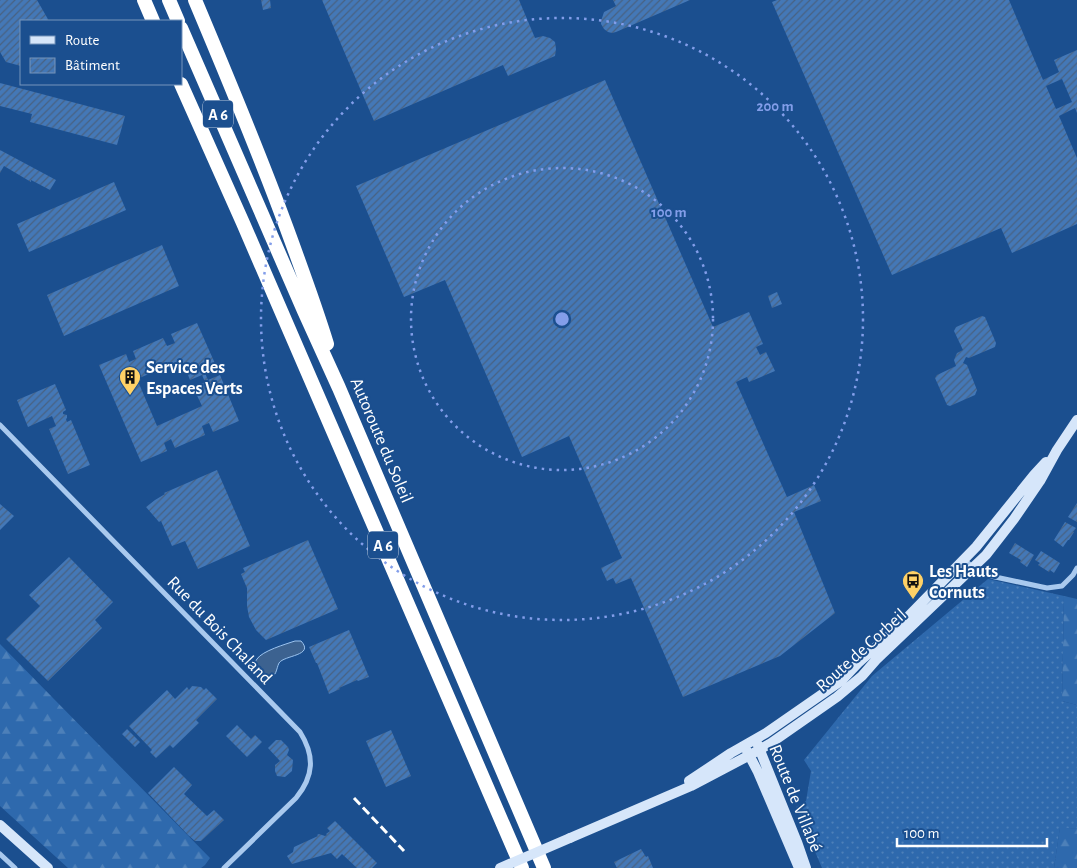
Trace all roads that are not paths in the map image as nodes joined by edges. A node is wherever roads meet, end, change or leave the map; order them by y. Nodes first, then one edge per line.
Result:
1 (144, 0) edge
2 (169, 0) edge
3 (195, 0) edge
4 (153, 20) edge
5 (178, 20) edge
6 (182, 30) edge
7 (181, 85) edge
8 (340, 388) junction
9 (1077, 420) edge
10 (0, 425) edge
11 (1057, 450) junction
12 (964, 560) junction
13 (973, 567) junction
14 (1077, 568) edge
15 (755, 740) junction
16 (760, 749) junction
17 (747, 751) junction
18 (0, 825) edge
19 (0, 854) edge
20 (15, 868) edge
21 (48, 868) edge
22 (224, 868) edge
23 (500, 868) edge
24 (522, 868) edge
25 (544, 868) edge
26 (799, 868) edge
27 (806, 868) edge

1 - 4 highway
2 - 5 highway
3 - 8 highway
6 - 8 highway, Autoroute du Soleil / A 6
7 - 24 highway, A 6
8 - 25 highway, Autoroute du Soleil / A 6
9 - 11 street, Route de Corbeil
10 - 22 street, Rue du Bois Chaland
11 - 12 street, Route de Corbeil
11 - 13 street, Route de Corbeil
12 - 13 street
12 - 15 street, Route de Corbeil
13 - 14 street
13 - 16 street, Route de Corbeil
15 - 16 street, Route de Villabé
15 - 17 street, Route de Corbeil
16 - 17 street, Route de Corbeil
16 - 27 street, Route de Villabé
17 - 23 street, Route de Corbeil, bridge
17 - 26 street, Route de Villabé
18 - 21 street
19 - 20 street

